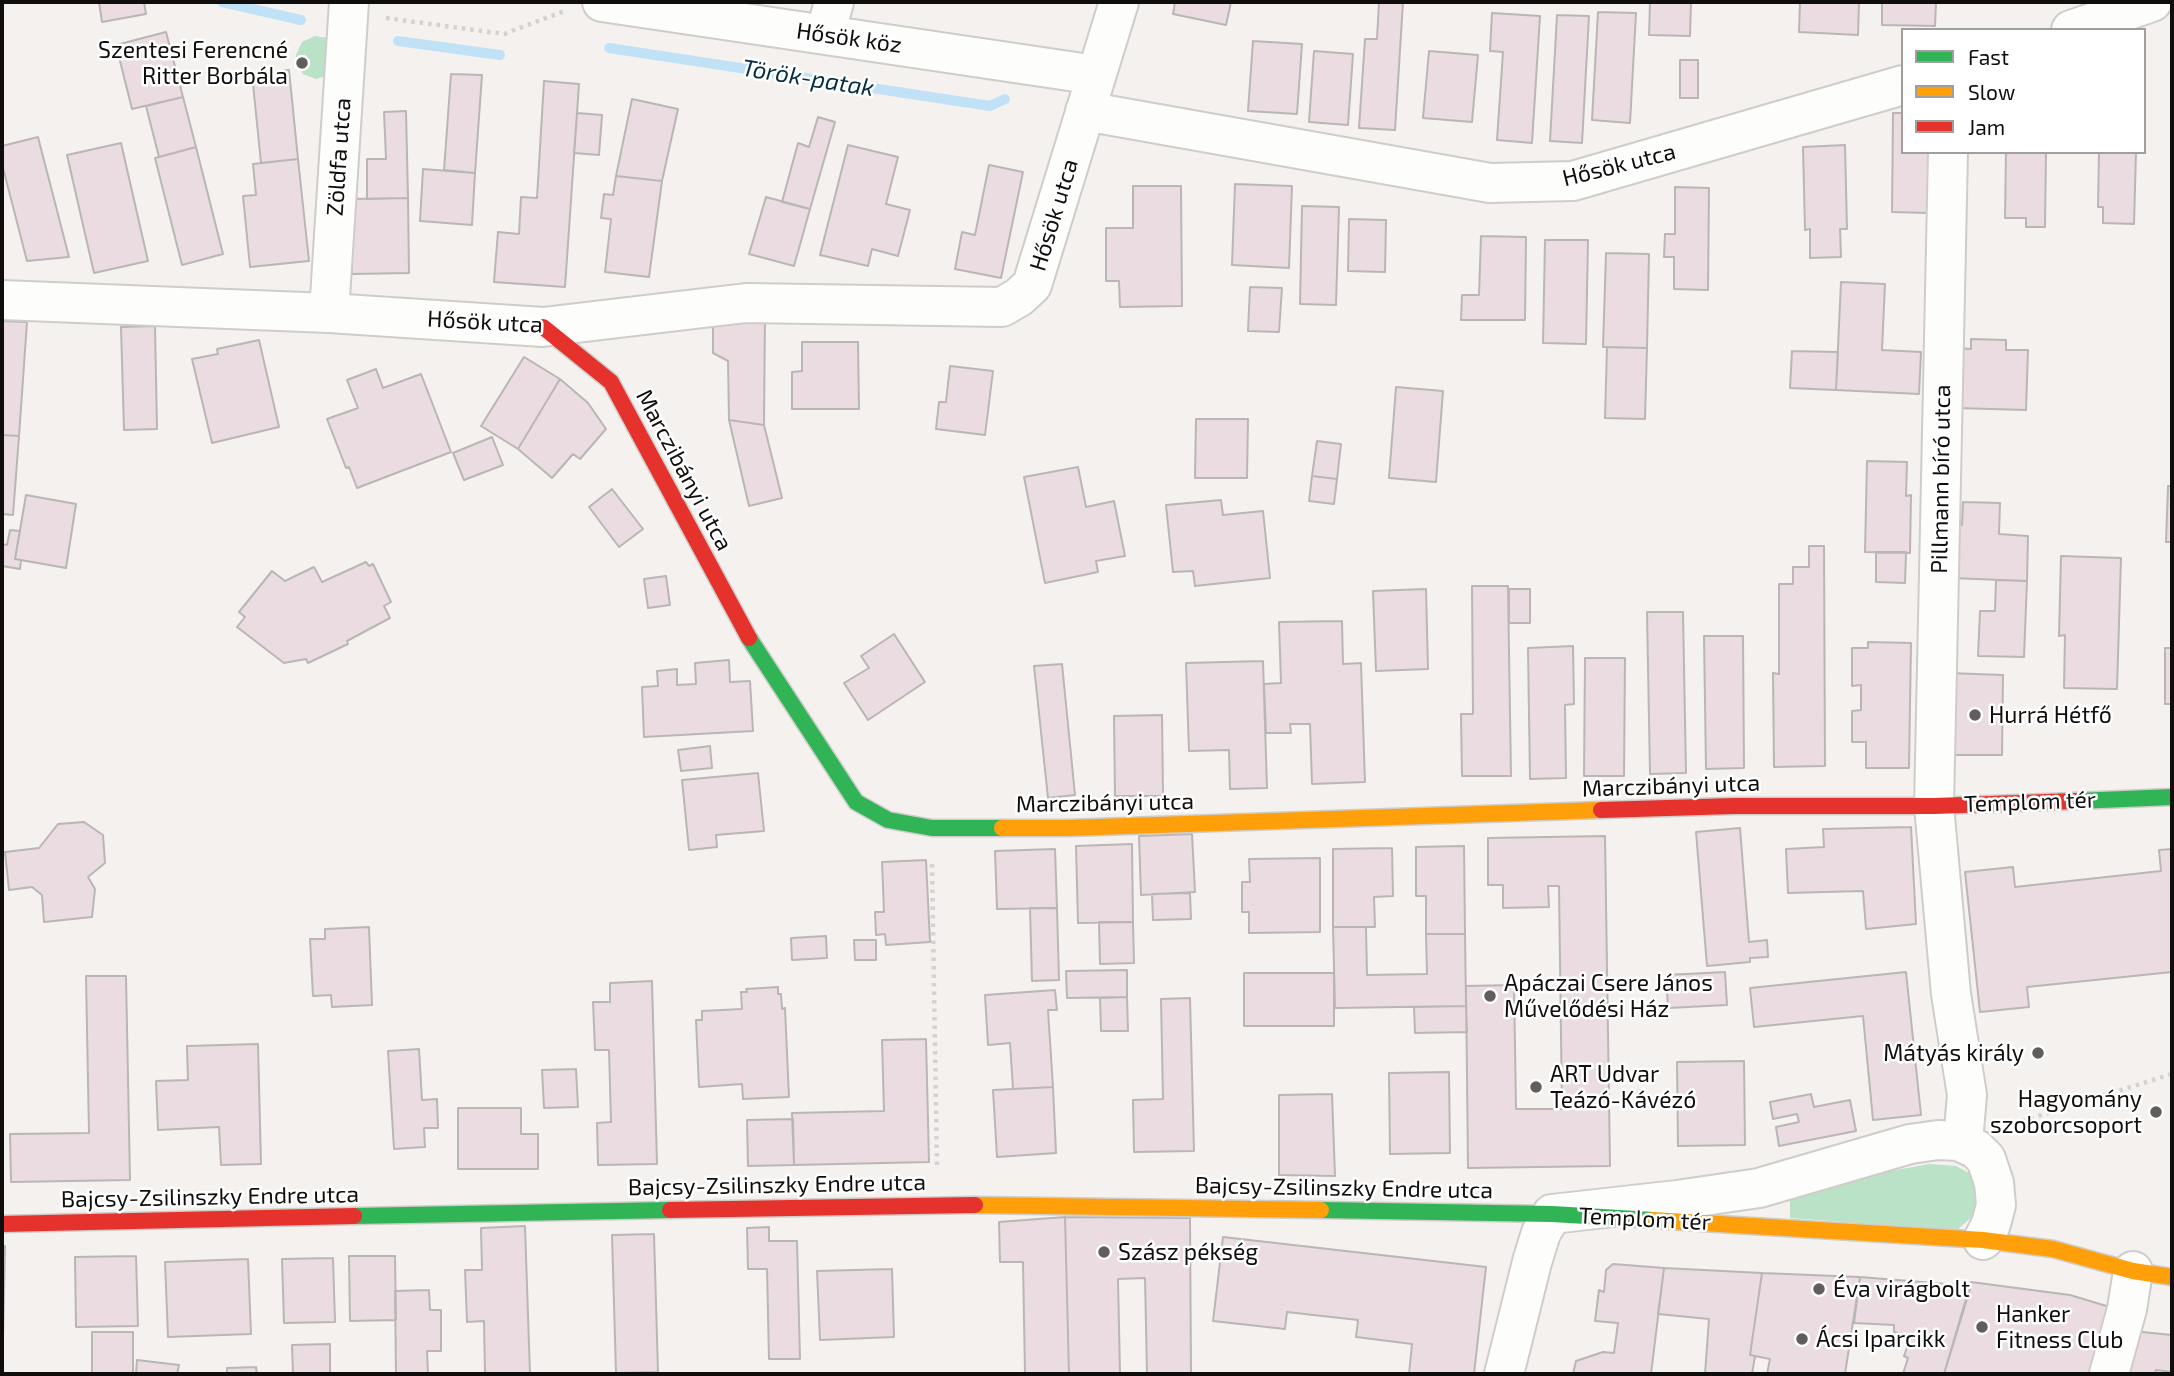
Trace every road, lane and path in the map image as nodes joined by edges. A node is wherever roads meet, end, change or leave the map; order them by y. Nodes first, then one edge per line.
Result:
1 (1119, 2) edge
2 (2152, 2) edge
3 (589, 4) edge
4 (338, 6) edge
5 (830, 18) edge
6 (2077, 28) edge
7 (1096, 75) junction
8 (1901, 86) edge
9 (1085, 111) junction
10 (1948, 154) edge
11 (2, 300) edge
12 (329, 313) junction
13 (543, 327) junction
14 (2172, 797) edge
15 (1934, 806) junction
16 (932, 828) junction
17 (2172, 1074) edge
18 (1958, 1142) junction
19 (937, 1204) junction
20 (1552, 1214) junction
21 (2, 1224) edge
22 (1983, 1240) junction
23 (2133, 1271) junction
24 (2172, 1277) edge
25 (1504, 1374) edge
26 (2109, 1374) edge

1 - 7 street
2 - 6 street
3 - 4 path
3 - 5 street, Hősök köz
4 - 12 street, Zöldfa utca
5 - 7 street, Hősök köz
7 - 9 street
8 - 9 street, Hősök utca
9 - 13 street, Hősök utca
10 - 15 street, Pillmann bíró utca
11 - 12 street, Hősök utca
12 - 13 street, Hősök utca
13 - 16 street, Marczibányi utca
14 - 15 street, Templom tér
15 - 16 street, Marczibányi utca
15 - 18 street, Templom tér
16 - 19 path
17 - 18 path
18 - 20 street, Templom tér
18 - 22 street
19 - 20 street, Bajcsy-Zsilinszky Endre utca
19 - 21 street, Bajcsy-Zsilinszky Endre utca
20 - 22 street, Templom tér
20 - 25 street
22 - 23 street, Templom tér
23 - 24 street, Templom tér
23 - 26 street

